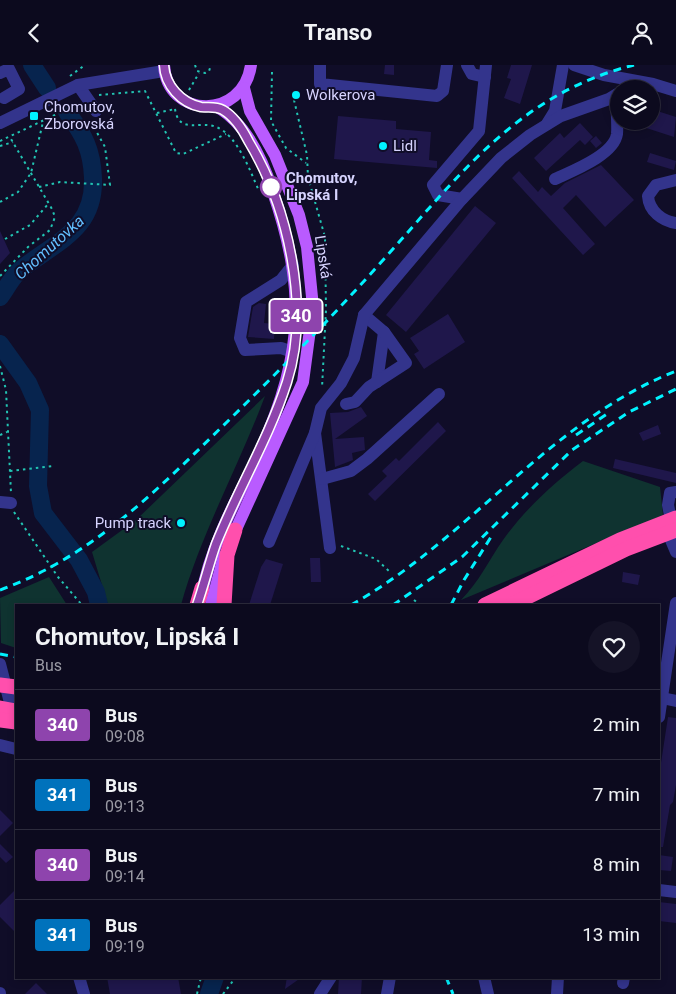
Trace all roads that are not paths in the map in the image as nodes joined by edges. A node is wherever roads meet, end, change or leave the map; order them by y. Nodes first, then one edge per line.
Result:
1 (251, 65) edge
2 (320, 65) edge
3 (447, 65) edge
4 (467, 65) edge
5 (563, 65) edge
6 (574, 65) edge
7 (164, 68) edge
8 (485, 71) edge
9 (0, 73) edge
10 (610, 83) edge
11 (70, 84) junction
12 (660, 86) edge
13 (244, 88) junction
14 (676, 91) edge
15 (2, 94) edge
16 (610, 95) edge
17 (215, 107) junction
18 (92, 113) road end
19 (6, 120) edge
20 (545, 126) junction
21 (618, 130) edge
22 (555, 179) dead end
23 (676, 180) edge
24 (462, 199) junction
25 (676, 223) edge
26 (293, 265) junction
27 (364, 315) junction
28 (384, 332) junction
29 (293, 352) junction
30 (377, 382) junction
31 (439, 393) dead end
32 (346, 404) dead end
33 (315, 433) junction
34 (322, 479) junction
35 (676, 493) edge
36 (673, 525) edge
37 (235, 530) junction
38 (269, 542) dead end
39 (330, 545) road end
40 (676, 552) edge
41 (202, 588) joint
42 (676, 603) edge
43 (198, 604) edge
44 (211, 604) edge
45 (224, 604) edge
46 (485, 604) edge
47 (513, 604) edge
48 (0, 665) edge
49 (0, 685) edge
50 (15, 687) edge
51 (662, 698) junction
52 (676, 701) edge
53 (0, 708) edge
54 (15, 711) edge
55 (660, 711) edge
56 (0, 720) edge
57 (15, 722) edge
58 (15, 724) edge
59 (0, 745) edge
60 (15, 749) edge
61 (660, 890) edge
62 (676, 892) edge
63 (80, 979) edge
64 (330, 979) edge
65 (385, 979) edge
66 (390, 979) edge
67 (484, 979) edge
68 (558, 979) edge
69 (84, 994) edge
70 (320, 994) edge
71 (386, 994) edge
72 (488, 994) edge
73 (557, 994) edge

1 - 13 main road
2 - 3 street
4 - 8 street
5 - 20 street
6 - 10 street
7 - 11 street
7 - 17 main road
8 - 24 street
9 - 15 street
11 - 18 street
11 - 19 street
12 - 14 street
13 - 17 main road
13 - 37 main road, Lipská
15 - 19 street
16 - 20 street
17 - 26 main road, Lipská
20 - 24 street
21 - 22 street
23 - 25 street
24 - 27 street
26 - 29 main road, Lipská
26 - 29 street
27 - 28 street
27 - 33 street
28 - 30 street
28 - 30 street
29 - 41 main road, Lipská
30 - 32 street
31 - 34 street
33 - 34 street
33 - 38 street
34 - 39 street
35 - 36 street
36 - 40 street
36 - 46 highway
36 - 47 highway
37 - 44 main road, Lipská
37 - 45 highway
41 - 43 highway
42 - 51 street
48 - 58 street
49 - 50 highway, bridge
51 - 52 street
51 - 55 street
53 - 54 highway, bridge
56 - 57 highway, bridge
59 - 60 street
61 - 62 street
63 - 69 street
64 - 70 street
65 - 71 street
66 - 71 street
67 - 72 street
68 - 73 street

